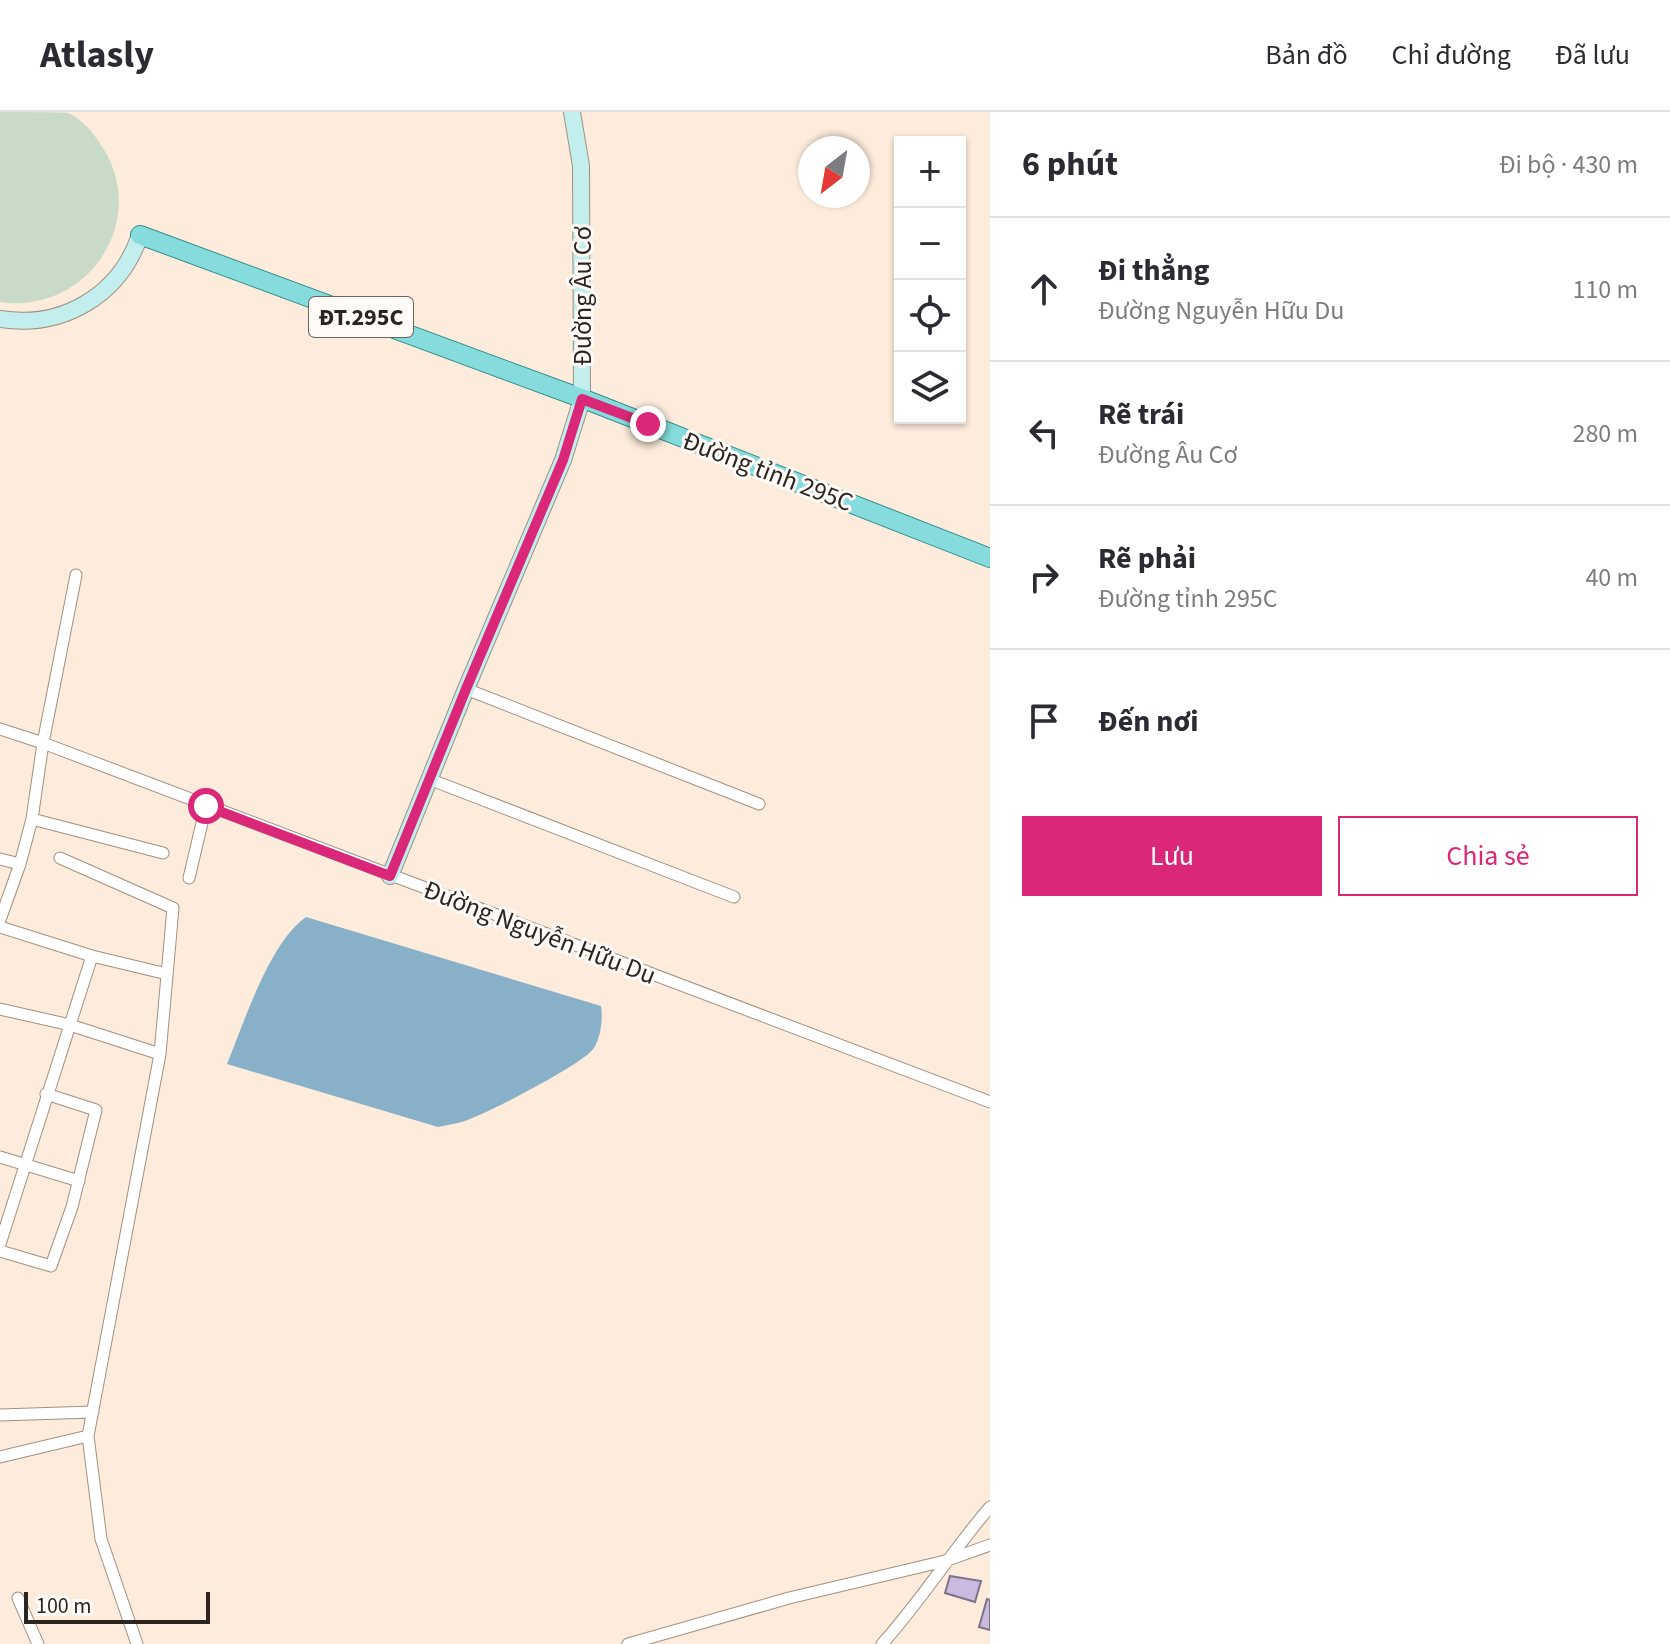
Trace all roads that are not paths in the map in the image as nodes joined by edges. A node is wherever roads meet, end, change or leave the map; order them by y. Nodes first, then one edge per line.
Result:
1 (572, 112) edge
2 (140, 235) joint
3 (0, 319) edge
4 (582, 399) junction
5 (990, 558) edge
6 (76, 575) dead end
7 (466, 689) junction
8 (0, 729) edge
9 (43, 743) junction
10 (429, 779) junction
11 (759, 804) dead end
12 (206, 806) junction
13 (32, 819) junction
14 (163, 853) dead end
15 (60, 858) dead end
16 (0, 859) edge
17 (20, 864) junction
18 (390, 876) junction
19 (189, 878) dead end
20 (734, 897) dead end
21 (0, 920) edge
22 (0, 927) edge
23 (92, 956) junction
24 (167, 974) junction
25 (0, 1009) edge
26 (70, 1025) junction
27 (160, 1054) junction
28 (46, 1094) junction
29 (990, 1102) edge
30 (0, 1157) edge
31 (24, 1165) junction
32 (79, 1181) junction
33 (0, 1244) edge
34 (0, 1251) edge
35 (93, 1412) junction
36 (0, 1415) edge
37 (88, 1436) junction
38 (0, 1457) edge
39 (990, 1507) edge
40 (990, 1545) edge
41 (945, 1561) junction
42 (18, 1598) dead end
43 (38, 1644) edge
44 (137, 1644) edge
45 (628, 1644) edge
46 (882, 1644) edge

1 - 4 main road, Đường Âu Cơ
2 - 3 main road
2 - 4 main road, Đường tỉnh 295C / ĐT.295C
4 - 5 main road, Đường tỉnh 295C / ĐT.295C
4 - 7 main road, Đường Âu Cơ
6 - 9 street
7 - 10 main road, Đường Âu Cơ
7 - 11 street
8 - 9 street, Đường Nguyễn Hữu Du
9 - 12 street, Đường Nguyễn Hữu Du
9 - 13 street
10 - 18 main road, Đường Âu Cơ
10 - 20 street
12 - 18 street, Đường Nguyễn Hữu Du
12 - 19 street
13 - 14 street
13 - 17 street
15 - 24 street
16 - 17 street
17 - 21 street
18 - 29 street, Đường Nguyễn Hữu Du
22 - 23 street
23 - 24 street
23 - 26 street
24 - 27 street
25 - 26 street
26 - 27 street
26 - 28 street
27 - 35 street
28 - 31 street
28 - 32 street
30 - 31 street
31 - 32 street
31 - 33 street
32 - 34 street
35 - 36 street
35 - 37 street
37 - 38 street
37 - 44 street
39 - 41 street
40 - 41 street
41 - 45 street
41 - 46 street
42 - 43 street

